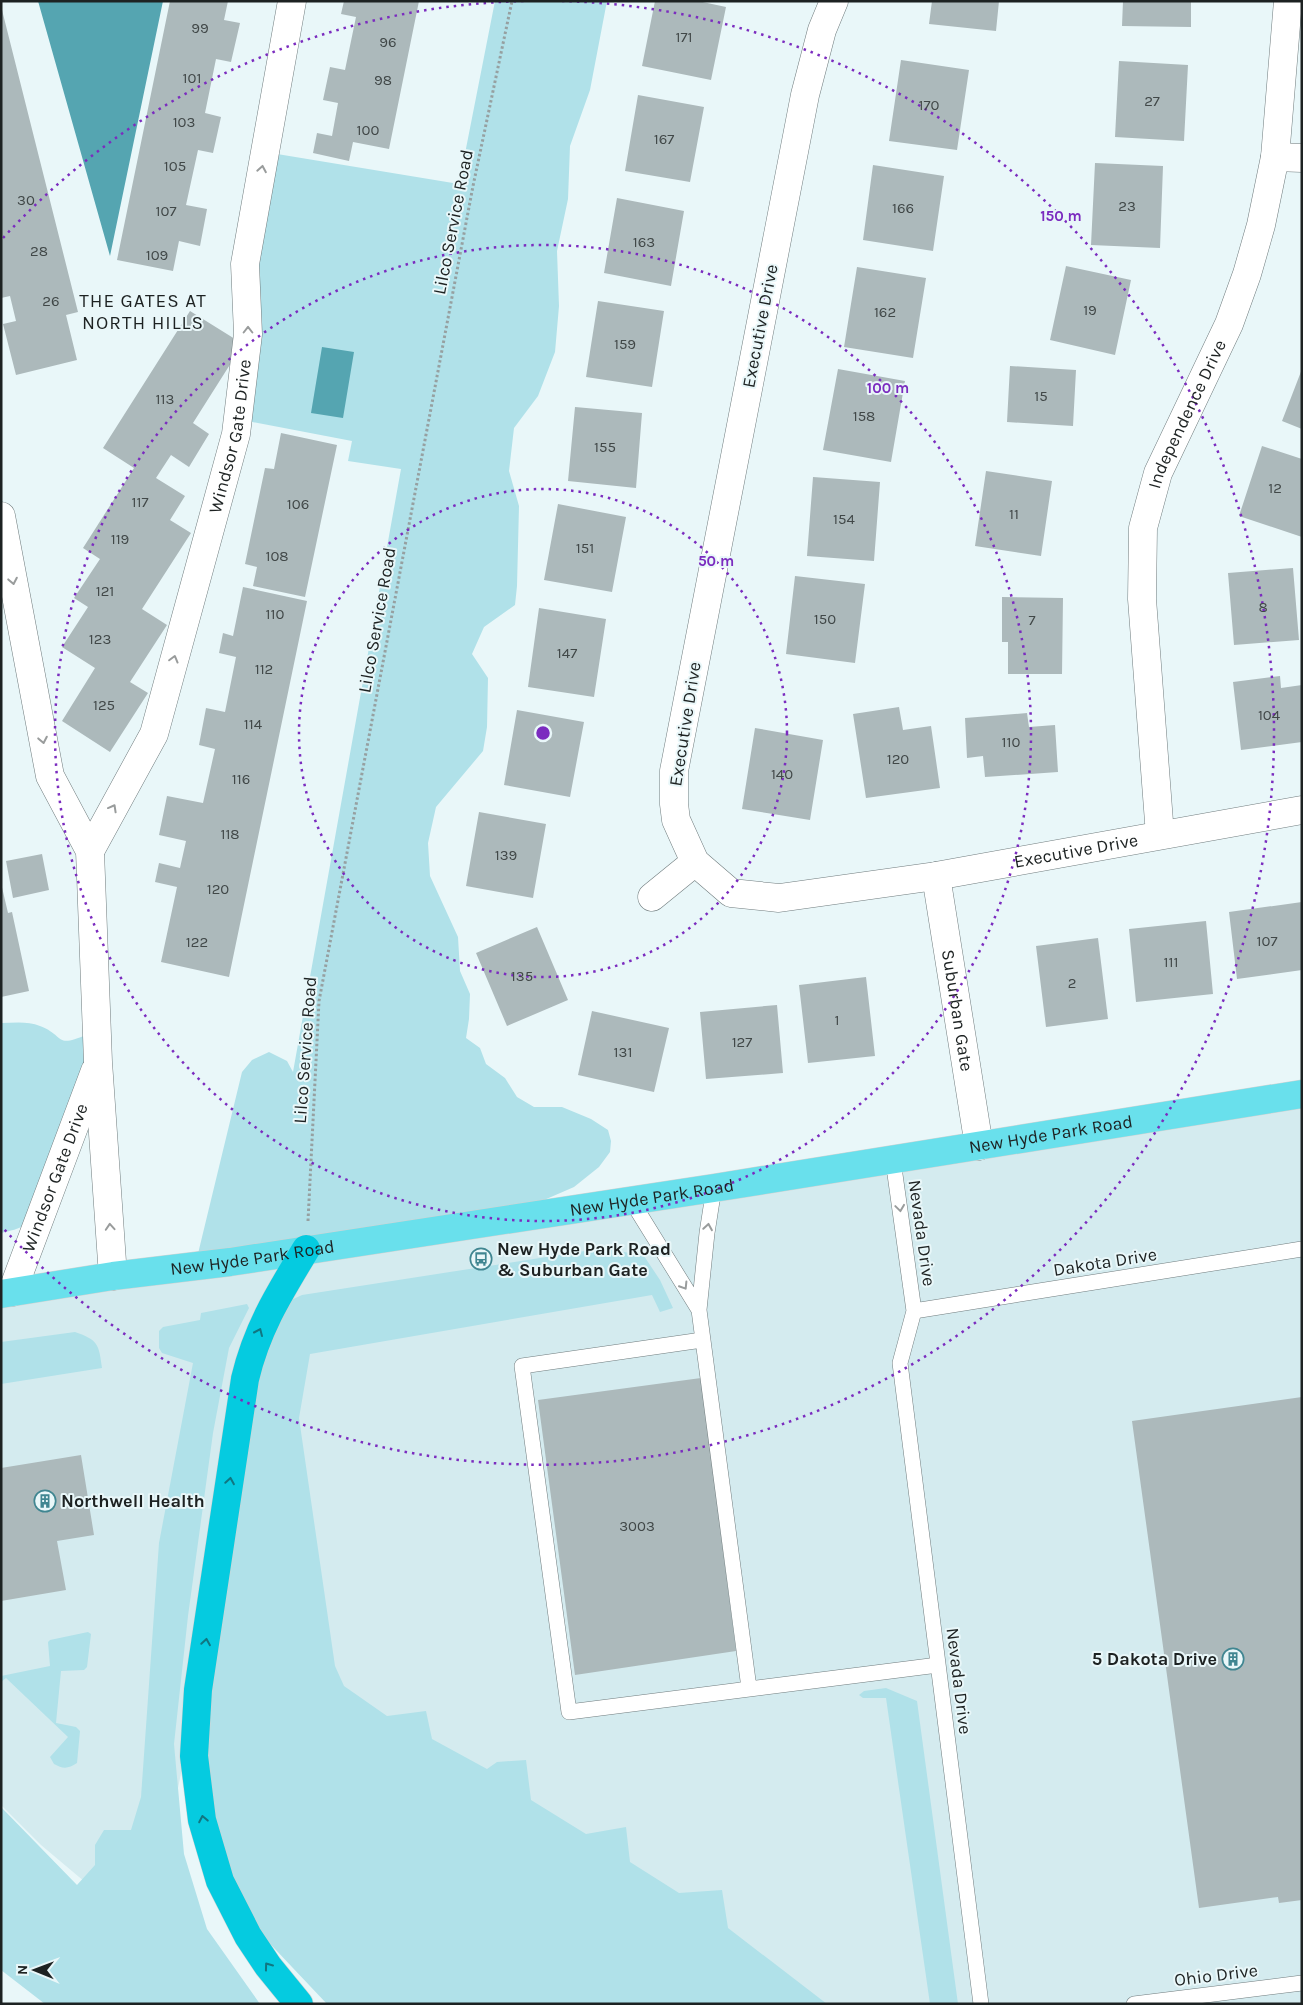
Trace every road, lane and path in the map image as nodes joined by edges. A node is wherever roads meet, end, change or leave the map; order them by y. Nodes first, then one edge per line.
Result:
1 (292, 1) edge
2 (512, 1) edge
3 (834, 1) edge
4 (1288, 1) edge
5 (1275, 157) junction
6 (1302, 158) edge
7 (1, 516) edge
8 (1302, 810) edge
9 (1160, 835) junction
10 (90, 851) junction
11 (695, 862) junction
12 (936, 876) junction
13 (652, 897) dead end
14 (98, 1062) junction
15 (1302, 1094) edge
16 (979, 1146) junction
17 (893, 1160) junction
18 (714, 1188) junction
19 (631, 1200) junction
20 (1302, 1248) edge
21 (306, 1249) junction
22 (113, 1276) junction
23 (7, 1293) edge
24 (699, 1310) junction
25 (914, 1311) junction
26 (702, 1340) junction
27 (938, 1665) junction
28 (749, 1688) junction
29 (1302, 1983) edge
30 (299, 2004) edge
31 (981, 2004) edge
32 (1134, 2004) edge

10 -> 1 street, Windsor Gate Drive
2 - 21 path, Lilco Service Road
3 - 11 street, Executive Drive
4 - 5 street, Independence Drive
5 - 6 street
5 - 9 street, Independence Drive
7 -> 10 street, Windsor Gate Drive
8 - 9 street, Executive Drive
9 - 12 street, Executive Drive
10 - 14 street, Windsor Gate Drive
11 - 12 street, Executive Drive
11 - 13 street
12 - 16 street, Suburban Gate
22 -> 14 street, Windsor Gate Drive
14 - 23 street, Windsor Gate Drive
15 - 16 main road, New Hyde Park Road
16 - 17 main road, New Hyde Park Road
17 - 18 main road, New Hyde Park Road
17 -> 25 lane, Nevada Drive
18 - 19 main road, New Hyde Park Road
24 -> 18 lane
19 - 21 main road, New Hyde Park Road
19 -> 24 lane
20 - 25 lane, Dakota Drive
21 - 22 main road, New Hyde Park Road
30 -> 21 highway
22 - 23 main road, New Hyde Park Road
24 - 26 lane
25 - 27 lane, Nevada Drive
26 - 28 lane
26 - 28 lane
27 - 28 lane
27 - 31 lane, Nevada Drive
29 - 32 lane, Ohio Drive

